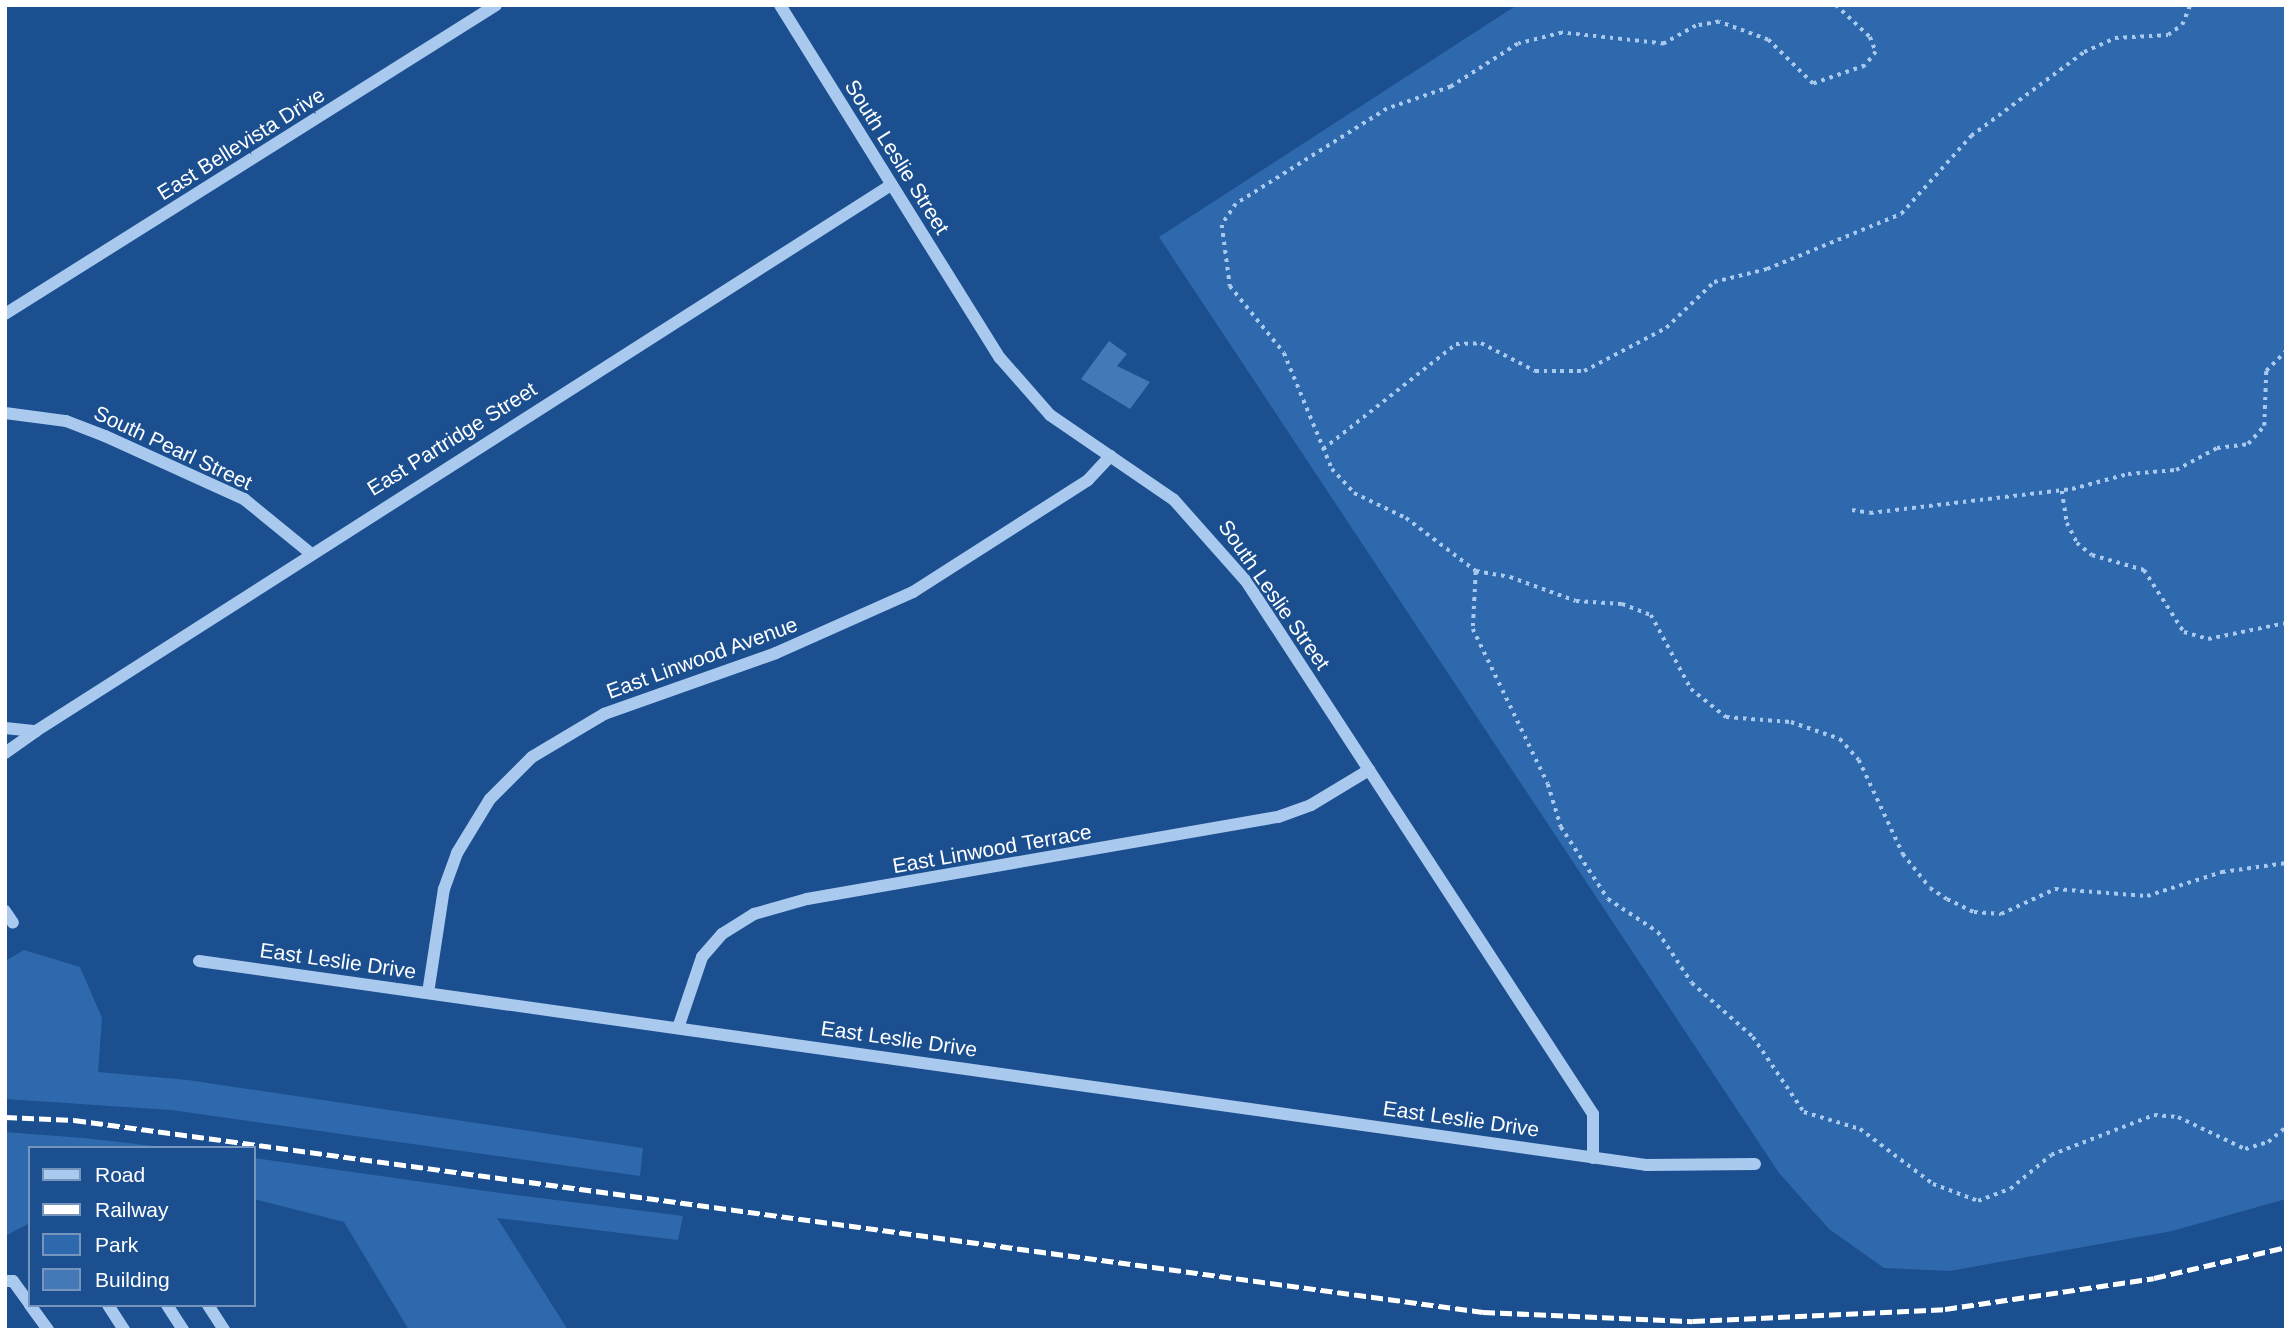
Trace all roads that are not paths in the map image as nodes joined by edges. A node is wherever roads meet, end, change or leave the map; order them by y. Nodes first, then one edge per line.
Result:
1 (780, 5) edge
2 (486, 8) edge
3 (891, 185) junction
4 (5, 314) edge
5 (5, 413) edge
6 (1110, 456) junction
7 (309, 551) junction
8 (5, 728) edge
9 (36, 731) junction
10 (5, 753) edge
11 (1369, 770) junction
12 (5, 911) edge
13 (13, 923) dead end
14 (199, 961) dead end
15 (428, 993) junction
16 (678, 1028) junction
17 (1594, 1158) junction
18 (1755, 1164) dead end
19 (5, 1281) edge
20 (28, 1302) edge
21 (31, 1307) edge
22 (109, 1307) edge
23 (168, 1307) edge
24 (209, 1307) edge
25 (48, 1330) edge
26 (124, 1330) edge
27 (183, 1330) edge
28 (224, 1330) edge

1 - 3 street, South Leslie Street
2 - 4 street, East Bellevista Drive
3 - 6 street, South Leslie Street
3 - 7 street, East Partridge Street
5 - 7 street, South Pearl Street
6 - 11 street, South Leslie Street
6 - 15 street, East Linwood Avenue
7 - 9 street, East Partridge Street
8 - 9 street
9 - 10 street, East Partridge Street
11 - 16 street, East Linwood Terrace
11 - 17 street, South Leslie Street
12 - 13 street
14 - 15 street, East Leslie Drive
15 - 16 street, East Leslie Drive
16 - 17 street, East Leslie Drive
17 - 18 street, East Leslie Drive
19 - 20 street
21 - 25 street
22 - 26 street
23 - 27 street
24 - 28 street

